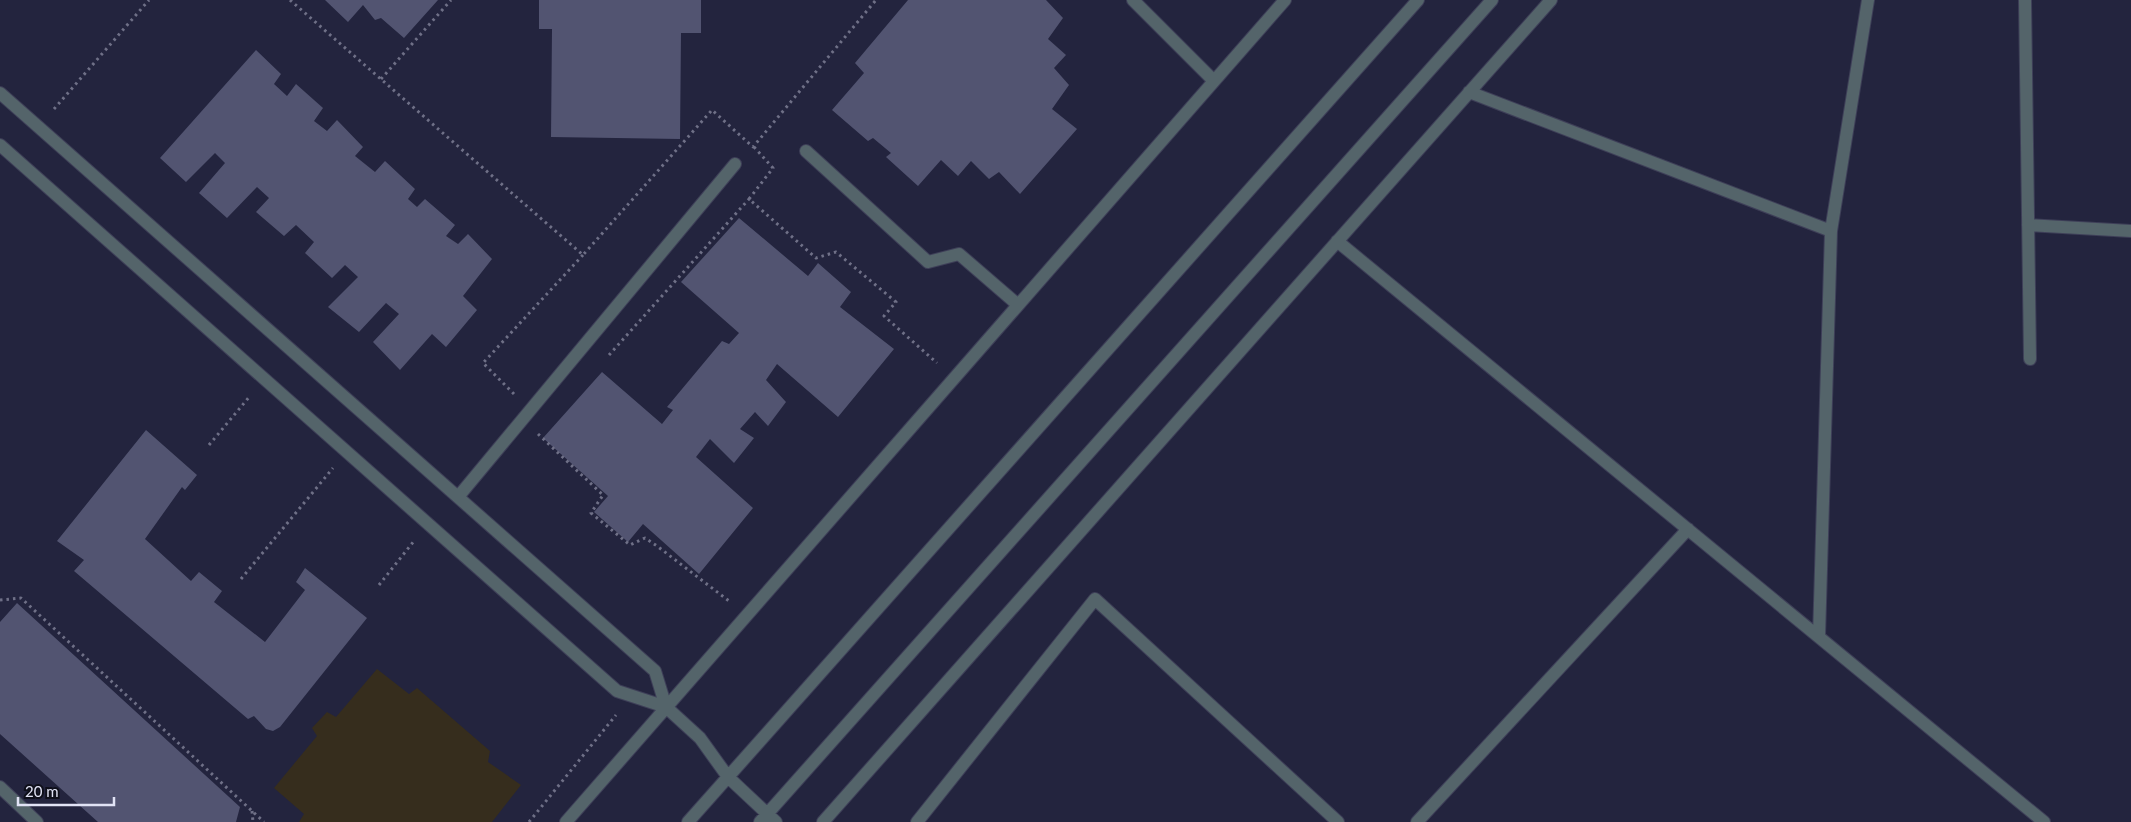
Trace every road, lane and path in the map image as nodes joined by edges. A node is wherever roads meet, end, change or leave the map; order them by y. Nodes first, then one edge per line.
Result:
1 (148, 0) edge
2 (290, 0) edge
3 (451, 0) edge
4 (876, 0) edge
5 (1133, 0) edge
6 (1285, 0) edge
7 (1418, 0) edge
8 (1492, 0) edge
9 (1551, 0) edge
10 (1868, 0) edge
11 (2025, 0) edge
12 (381, 79) junction
13 (1214, 81) junction
14 (1469, 92) junction
15 (0, 93) edge
16 (38, 127) junction
17 (0, 145) edge
18 (753, 147) junction
19 (806, 151) dead end
20 (735, 164) dead end
21 (748, 199) junction
22 (2028, 225) junction
23 (1831, 231) junction
24 (2131, 232) edge
25 (1337, 241) junction
26 (584, 255) junction
27 (1018, 305) junction
28 (2030, 359) dead end
29 (604, 361) dead end
30 (941, 366) dead end
31 (252, 394) dead end
32 (516, 397) dead end
33 (545, 427) dead end
34 (209, 445) dead end
35 (335, 466) dead end
36 (458, 497) junction
37 (1688, 529) junction
38 (415, 538) dead end
39 (241, 579) dead end
40 (379, 585) dead end
41 (736, 594) dead end
42 (0, 600) edge
43 (729, 601) junction
44 (723, 608) dead end
45 (1819, 637) junction
46 (666, 707) junction
47 (617, 716) dead end
48 (728, 777) junction
49 (0, 788) edge
50 (252, 810) junction
51 (768, 819) edge
52 (37, 822) edge
53 (252, 822) edge
54 (264, 822) edge
55 (529, 822) edge
56 (566, 822) edge
57 (688, 822) edge
58 (823, 822) edge
59 (917, 822) edge
60 (1338, 822) edge
61 (1417, 822) edge
62 (2044, 822) edge

1 - 16 path
2 - 12 path
3 - 12 path
4 - 18 path
5 - 13 street
6 - 13 street
7 - 48 street
8 - 51 street
9 - 14 street
10 - 23 street
11 - 22 street
12 - 26 path
13 - 27 street
14 - 23 street
14 - 25 street
15 - 16 street
16 - 36 street
17 - 46 street
18 - 21 path
18 - 26 path
19 - 27 street
20 - 36 street
21 - 29 path
21 - 30 path
22 - 24 street
22 - 28 street
23 - 45 street
25 - 37 street
25 - 58 street
26 - 32 path
27 - 46 street
31 - 34 path
33 - 43 path
35 - 39 path
36 - 46 street
37 - 45 street
37 - 61 street
38 - 40 path
41 - 43 path
42 - 50 path
43 - 44 path
45 - 62 street
46 - 48 street
46 - 56 street
47 - 55 path
48 - 51 street
48 - 57 street
49 - 52 street
50 - 53 path
50 - 54 path
59 - 60 street

